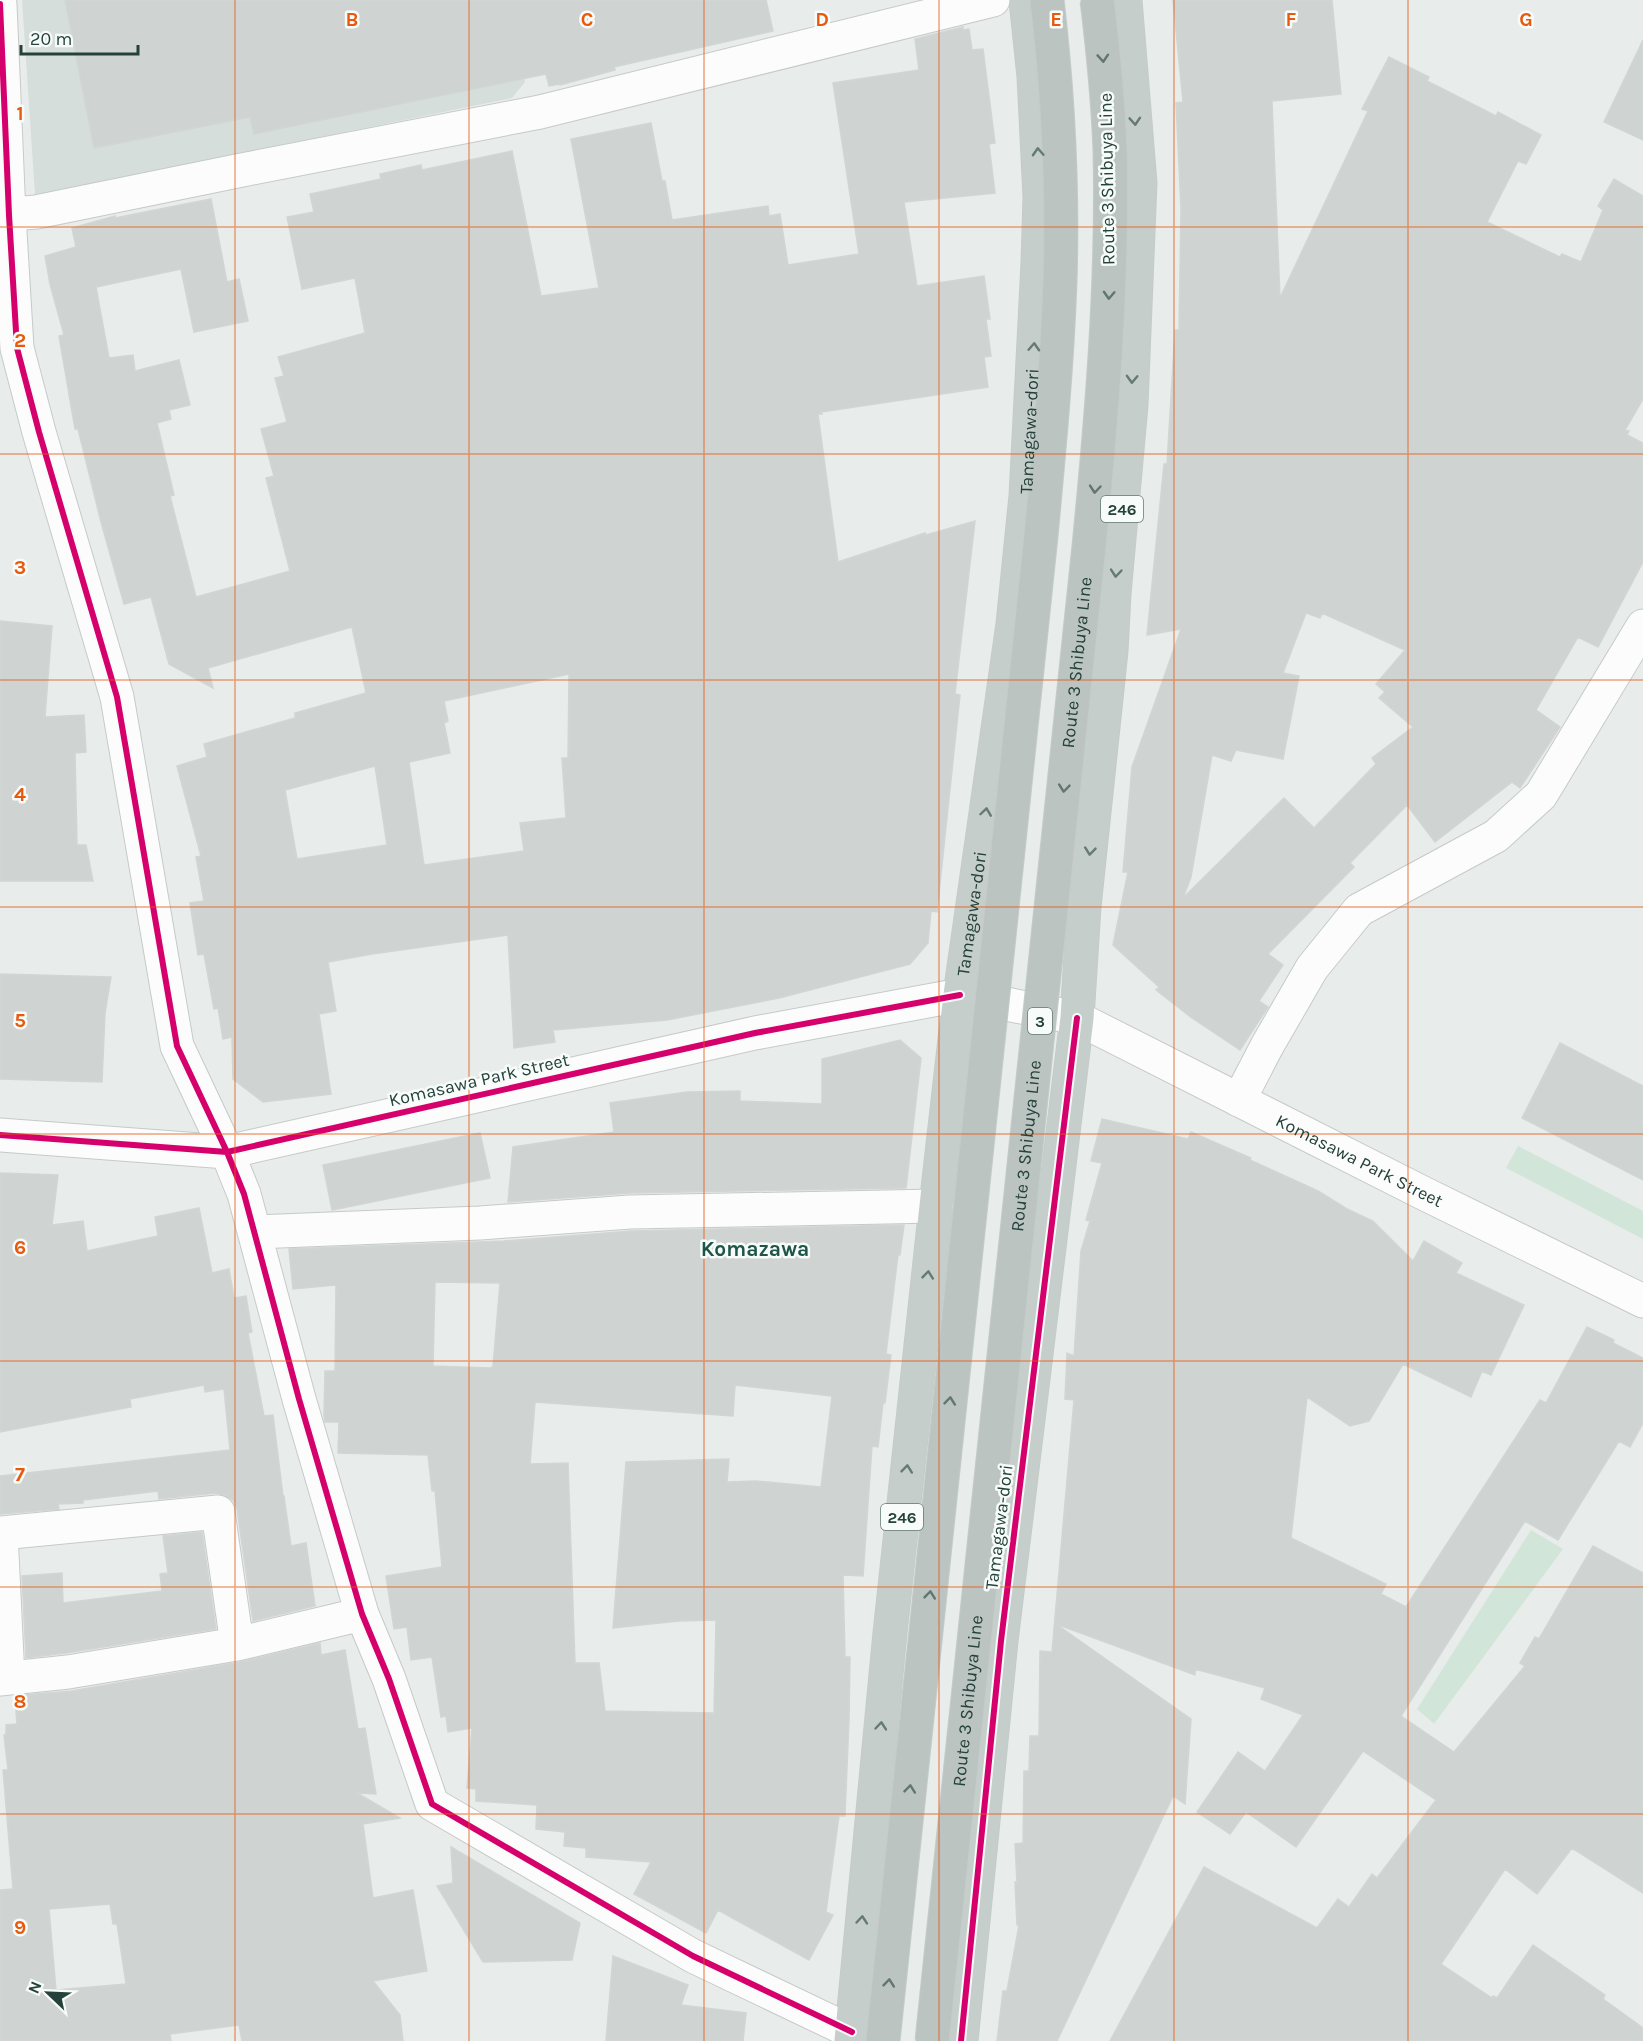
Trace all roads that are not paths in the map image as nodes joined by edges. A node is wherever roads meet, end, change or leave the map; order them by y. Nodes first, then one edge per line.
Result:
1 (993, 0) edge
2 (1026, 0) edge
3 (1047, 0) edge
4 (1098, 0) edge
5 (1125, 0) edge
6 (0, 4) edge
7 (4, 215) edge
8 (1643, 626) edge
9 (960, 994) junction
10 (1077, 1018) junction
11 (1239, 1100) junction
12 (0, 1135) edge
13 (227, 1152) junction
14 (936, 1206) junction
15 (255, 1232) junction
16 (1643, 1301) edge
17 (362, 1614) junction
18 (237, 1644) junction
19 (4, 1679) edge
20 (851, 2036) edge
21 (883, 2041) edge
22 (932, 2041) edge
23 (961, 2041) edge

1 - 7 street
9 -> 2 highway, Tamagawa-dori / 246
21 -> 3 highway, bridge
4 -> 22 highway, Route 3 Shibuya Line / 3, bridge
5 -> 10 highway, Tamagawa-dori / 246
6 - 7 street
7 - 13 street
8 - 11 street
9 - 10 street, Komasawa Park Street
9 - 13 street, Komasawa Park Street
9 - 14 highway, Tamagawa-dori / 246
10 - 11 street, Komasawa Park Street
10 - 23 highway, Tamagawa-dori / 246
11 - 16 street, Komasawa Park Street
12 - 13 street, Komasawa Park Street
13 - 15 street
14 - 15 street
20 -> 14 highway, Tamagawa-dori / 246
15 - 17 street
17 - 18 street
17 - 20 street
18 - 19 street
18 - 19 street

